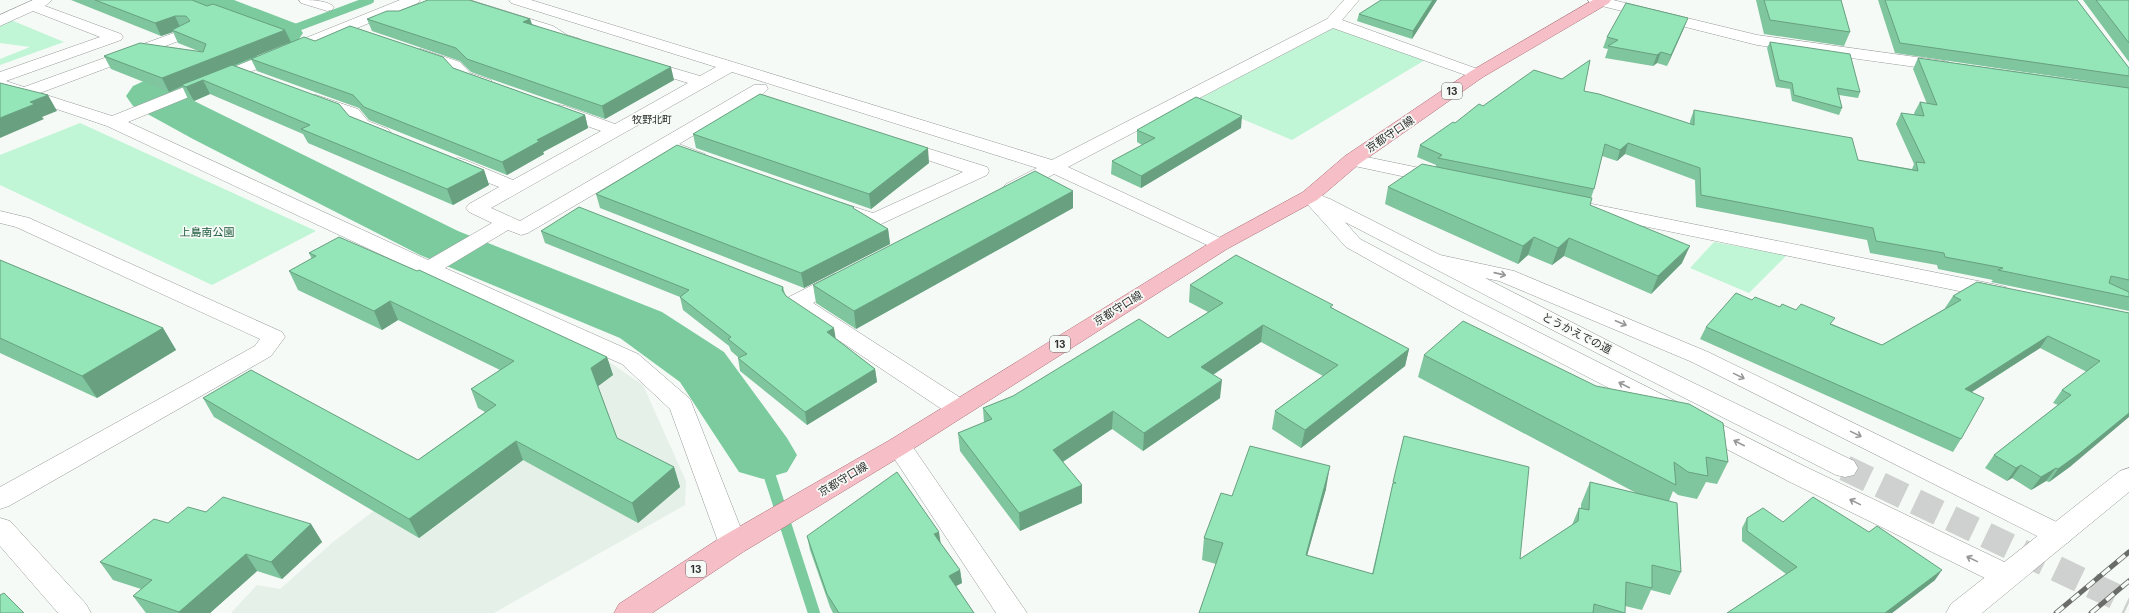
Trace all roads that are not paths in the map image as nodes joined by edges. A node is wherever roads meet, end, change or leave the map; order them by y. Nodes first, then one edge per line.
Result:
1 (306, 0) edge
2 (455, 0) edge
3 (516, 0) edge
4 (1352, 0) edge
5 (1600, 1) edge
6 (38, 3) edge
7 (418, 4) edge
8 (327, 8) dead end
9 (0, 21) edge
10 (1332, 22) junction
11 (343, 28) junction
12 (187, 33) edge
13 (115, 37) junction
14 (148, 48) junction
15 (404, 48) edge
16 (591, 48) edge
17 (628, 59) edge
18 (731, 66) junction
19 (1963, 69) edge
20 (238, 72) junction
21 (1477, 74) junction
22 (0, 78) edge
23 (259, 79) edge
24 (776, 80) junction
25 (702, 82) junction
26 (0, 85) edge
27 (500, 89) edge
28 (24, 93) junction
29 (302, 95) edge
30 (748, 96) junction
31 (544, 104) edge
32 (800, 113) edge
33 (113, 122) junction
34 (616, 130) junction
35 (399, 140) edge
36 (882, 140) edge
37 (664, 145) junction
38 (442, 157) edge
39 (1352, 160) junction
40 (716, 164) edge
41 (1054, 167) junction
42 (1459, 182) edge
43 (515, 187) junction
44 (1310, 196) junction
45 (997, 197) edge
46 (565, 203) junction
47 (829, 204) edge
48 (1567, 205) edge
49 (587, 211) edge
50 (0, 216) edge
51 (507, 222) junction
52 (1220, 244) junction
53 (1435, 260) junction
54 (429, 269) junction
55 (856, 271) edge
56 (784, 289) edge
57 (2015, 295) edge
58 (806, 298) junction
59 (958, 408) junction
60 (899, 446) junction
61 (1845, 468) tunnel mouth
62 (2129, 478) edge
63 (0, 499) edge
64 (0, 528) edge
65 (2059, 535) junction
66 (733, 544) junction
67 (2007, 576) junction
68 (76, 613) edge
69 (629, 613) edge
70 (1012, 613) edge
71 (1961, 613) edge

1 - 8 street
2 - 16 street
3 - 18 street
4 - 10 street
5 - 19 street
5 - 21 main road, 京都守口線 / 13
6 - 9 street
6 - 13 street
7 - 11 street
7 - 11 street
10 - 21 street
10 - 41 street
11 - 20 street
12 - 14 street
13 - 14 street
13 - 22 street
14 - 28 street
15 - 27 street
17 - 25 street
18 - 24 street
18 - 25 street
20 - 23 street
20 - 33 street
21 - 39 main road, 京都守口線 / 13
24 - 30 street
24 - 41 street
25 - 34 street
26 - 28 street
28 - 33 street
29 - 35 street
30 - 32 street
30 - 37 street
31 - 34 street
33 - 54 street
34 - 43 street
36 - 47 street
37 - 40 street
37 - 46 street
38 - 43 street
39 - 42 street
39 - 44 main road, 京都守口線 / 13
41 - 45 street
41 - 52 street
43 - 51 street
44 - 52 main road, 京都守口線 / 13
44 - 53 street, とうかえでの道
67 -> 44 street
46 - 49 street
46 - 51 street
48 - 57 street
50 - 63 street
51 - 54 street
52 - 59 main road, 京都守口線 / 13
53 - 61 street, とうかえでの道
53 -> 65 street
54 - 66 street
55 - 58 street
56 - 58 street
58 - 59 street
59 - 60 main road, 京都守口線 / 13
60 - 66 main road, 京都守口線 / 13
60 - 70 street
62 - 65 street
64 - 68 street
65 - 67 street
66 - 69 main road, 京都守口線 / 13
67 - 71 street

